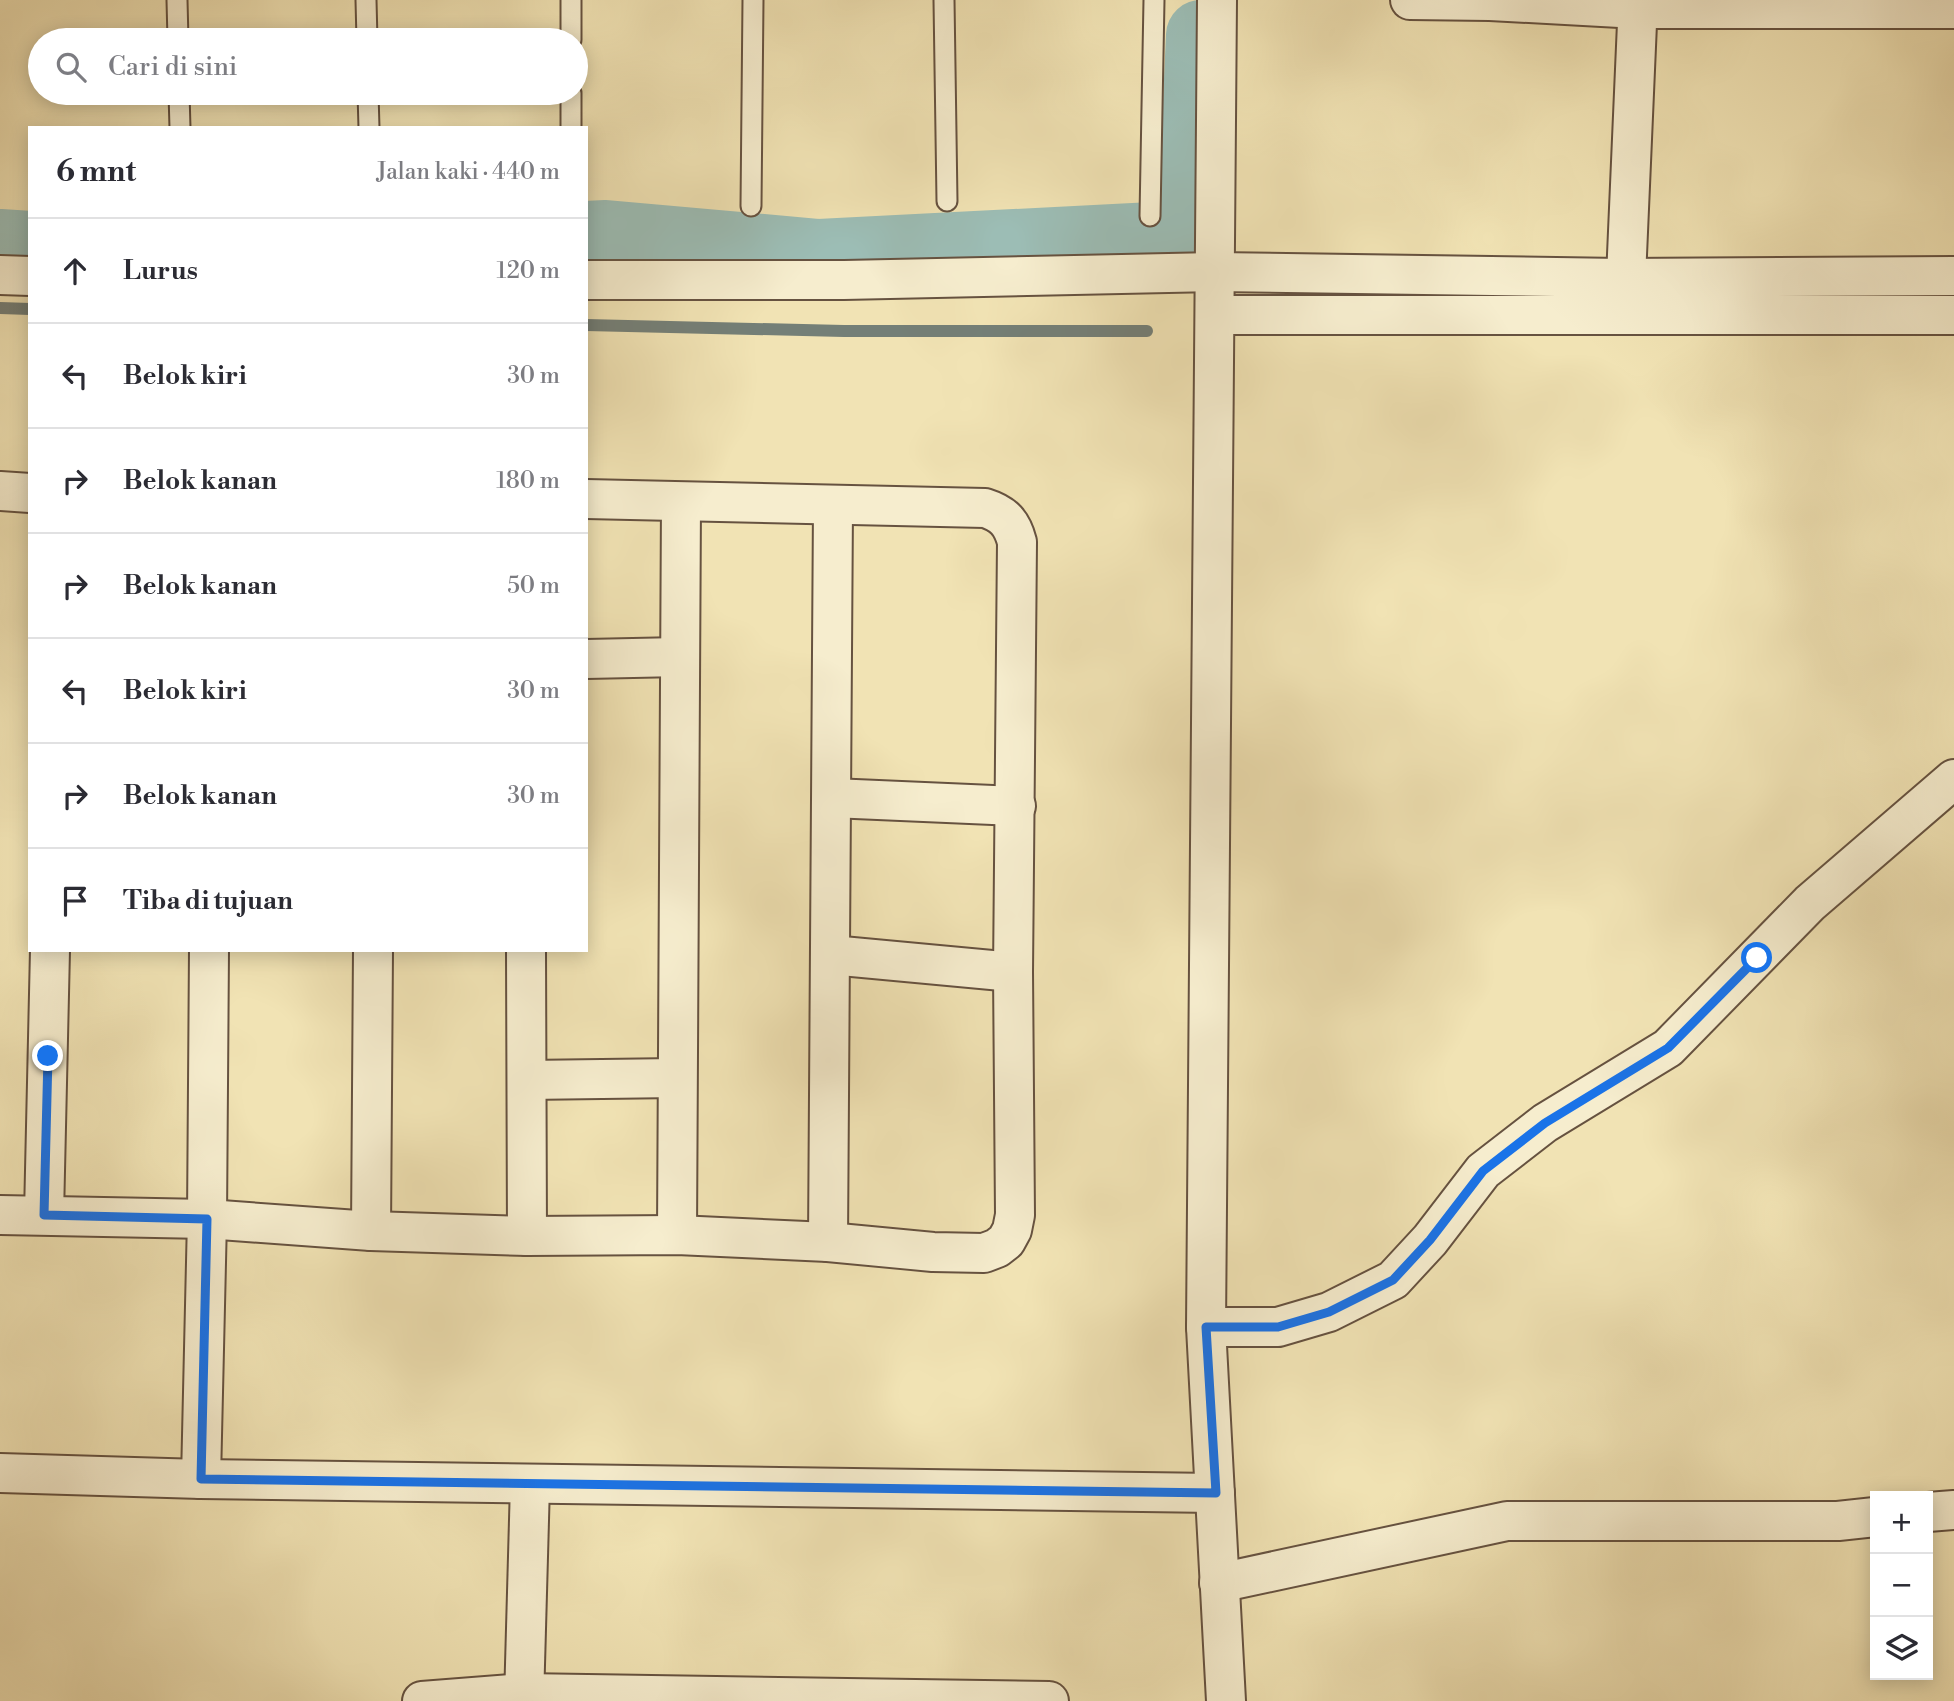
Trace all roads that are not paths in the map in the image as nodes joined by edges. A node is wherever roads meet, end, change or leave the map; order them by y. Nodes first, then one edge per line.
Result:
1 (177, 0) edge
2 (366, 0) edge
3 (571, 0) edge
4 (753, 0) edge
5 (944, 0) edge
6 (1154, 0) edge
7 (1217, 0) edge
8 (1409, 0) edge
9 (1638, 4) edge
10 (1954, 9) edge
11 (178, 28) edge
12 (367, 28) edge
13 (571, 28) edge
14 (179, 105) edge
15 (368, 105) edge
16 (571, 105) edge
17 (180, 126) edge
18 (369, 126) edge
19 (571, 126) edge
20 (947, 201) dead end
21 (751, 206) dead end
22 (1150, 216) dead end
23 (1215, 272) junction
24 (0, 275) edge
25 (28, 276) edge
26 (1954, 276) edge
27 (1626, 278) junction
28 (588, 280) edge
29 (1215, 315) junction
30 (1954, 315) edge
31 (0, 491) edge
32 (28, 492) edge
33 (588, 499) edge
34 (681, 502) junction
35 (834, 506) junction
36 (680, 657) junction
37 (588, 659) edge
38 (1954, 779) edge
39 (832, 798) junction
40 (1016, 806) junction
41 (50, 952) edge
42 (209, 952) edge
43 (373, 952) edge
44 (526, 952) edge
45 (831, 955) junction
46 (1013, 972) junction
47 (677, 1079) junction
48 (527, 1080) junction
49 (0, 1215) edge
50 (44, 1215) junction
51 (207, 1219) junction
52 (371, 1231) junction
53 (677, 1235) junction
54 (527, 1236) junction
55 (828, 1242) junction
56 (1206, 1327) junction
57 (0, 1474) edge
58 (201, 1479) junction
59 (530, 1484) junction
60 (1216, 1493) junction
61 (1954, 1510) edge
62 (1933, 1512) edge
63 (1870, 1518) edge
64 (1219, 1583) junction
65 (523, 1697) edge
66 (651, 1698) edge
67 (422, 1701) edge
68 (1049, 1701) edge
69 (1226, 1701) edge

1 - 11 lane
2 - 12 lane
3 - 13 lane
4 - 21 lane
5 - 20 lane
6 - 22 lane
7 - 23 street
8 - 9 street
9 - 10 street
9 - 27 street
14 - 17 lane
15 - 18 lane
16 - 19 lane
23 - 27 street
23 - 28 street
23 - 29 street
24 - 25 street
26 - 27 street
29 - 30 street
29 - 56 street
31 - 32 street
33 - 34 street
34 - 35 street
34 - 36 street
35 - 39 street
35 - 40 street
36 - 37 street
36 - 47 street
38 - 56 street
39 - 40 street
39 - 45 street
40 - 46 street
41 - 50 street
42 - 51 street
43 - 52 street
44 - 48 street
45 - 46 street
45 - 55 street
46 - 55 street
47 - 48 street
47 - 53 street
48 - 54 street
49 - 50 street
50 - 51 street
51 - 52 street
51 - 58 street
52 - 54 street
53 - 54 street
53 - 55 street
56 - 60 street
57 - 58 street
58 - 59 street
59 - 60 street
59 - 65 street
60 - 64 street
61 - 62 street
63 - 64 street
64 - 69 street
65 - 66 street
65 - 67 street
66 - 68 street

